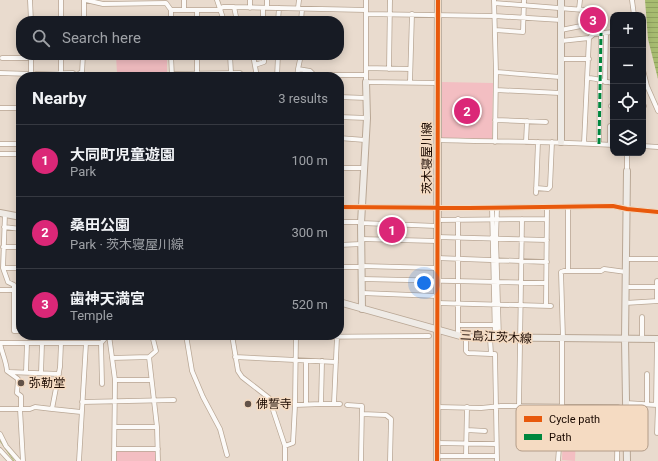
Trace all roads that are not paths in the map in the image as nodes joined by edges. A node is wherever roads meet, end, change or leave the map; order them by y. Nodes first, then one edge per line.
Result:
1 (30, 0) edge
2 (61, 0) edge
3 (88, 0) edge
4 (184, 0) edge
5 (217, 0) edge
6 (250, 0) edge
7 (267, 0) edge
8 (298, 0) edge
9 (366, 0) edge
10 (390, 0) edge
11 (438, 0) edge
12 (580, 0) edge
13 (632, 0) edge
14 (494, 1) edge
15 (104, 2) edge
16 (166, 2) edge
17 (524, 2) edge
18 (561, 3) edge
19 (234, 7) junction
20 (221, 8) junction
21 (250, 8) junction
22 (265, 8) junction
23 (279, 8) junction
24 (300, 9) junction
25 (580, 9) junction
26 (171, 10) junction
27 (184, 10) junction
28 (197, 10) junction
29 (366, 12) junction
30 (634, 12) edge
31 (390, 13) junction
32 (412, 14) junction
33 (438, 15) junction
34 (31, 16) edge
35 (61, 16) edge
36 (85, 16) edge
37 (171, 16) edge
38 (197, 16) edge
39 (223, 16) edge
40 (236, 16) edge
41 (264, 16) edge
42 (278, 16) edge
43 (301, 16) edge
44 (495, 16) junction
45 (524, 18) junction
46 (561, 20) junction
47 (495, 30) junction
48 (561, 30) junction
49 (610, 32) edge
50 (603, 33) junction
51 (589, 38) junction
52 (560, 41) junction
53 (16, 57) edge
54 (2, 58) dead end
55 (560, 59) junction
56 (589, 59) junction
57 (31, 60) edge
58 (61, 60) edge
59 (83, 60) edge
60 (171, 60) edge
61 (197, 60) edge
62 (230, 60) edge
63 (254, 60) edge
64 (264, 60) edge
65 (278, 60) edge
66 (300, 60) edge
67 (255, 65) junction
68 (366, 68) junction
69 (298, 69) junction
70 (389, 69) junction
71 (410, 69) junction
72 (31, 72) edge
73 (62, 72) edge
74 (82, 72) edge
75 (172, 72) edge
76 (197, 72) edge
77 (231, 72) edge
78 (256, 72) edge
79 (277, 72) edge
80 (298, 72) edge
81 (311, 72) edge
82 (496, 72) junction
83 (0, 73) edge
84 (16, 74) edge
85 (344, 75) edge
86 (366, 75) junction
87 (560, 76) junction
88 (588, 78) junction
89 (599, 78) junction
90 (366, 82) junction
91 (410, 82) junction
92 (605, 82) junction
93 (646, 82) edge
94 (437, 83) junction
95 (610, 83) edge
96 (496, 90) junction
97 (560, 93) junction
98 (344, 96) edge
99 (367, 98) junction
100 (0, 108) edge
101 (16, 108) edge
102 (658, 111) edge
103 (344, 117) edge
104 (367, 118) junction
105 (495, 120) junction
106 (527, 121) junction
107 (546, 122) dead end
108 (344, 138) edge
109 (365, 140) junction
110 (437, 140) junction
111 (495, 142) junction
112 (526, 142) junction
113 (538, 142) junction
114 (552, 142) junction
115 (561, 142) junction
116 (584, 143) junction
117 (0, 144) edge
118 (16, 144) edge
119 (599, 144) junction
120 (610, 145) edge
121 (646, 146) edge
122 (658, 147) edge
123 (0, 154) edge
124 (16, 154) edge
125 (627, 156) edge
126 (344, 168) edge
127 (364, 168) junction
128 (627, 171) joint
129 (361, 207) junction
130 (437, 207) junction
131 (547, 207) junction
132 (568, 207) junction
133 (344, 208) edge
134 (492, 208) junction
135 (497, 208) junction
136 (627, 209) junction
137 (658, 212) edge
138 (2, 214) edge
139 (16, 216) edge
140 (491, 218) junction
141 (497, 218) junction
142 (458, 219) junction
143 (522, 219) junction
144 (547, 219) junction
145 (344, 222) edge
146 (437, 222) junction
147 (361, 223) junction
148 (396, 224) junction
149 (4, 227) junction
150 (16, 228) edge
151 (458, 238) junction
152 (437, 239) junction
153 (494, 239) junction
154 (523, 239) junction
155 (396, 240) junction
156 (547, 240) junction
157 (361, 242) junction
158 (344, 244) edge
159 (2, 247) junction
160 (16, 247) edge
161 (437, 258) junction
162 (458, 259) junction
163 (627, 259) junction
164 (658, 259) edge
165 (495, 260) junction
166 (522, 262) junction
167 (547, 262) junction
168 (362, 266) junction
169 (344, 267) edge
170 (3, 268) junction
171 (16, 268) edge
172 (437, 268) junction
173 (568, 271) junction
174 (626, 272) junction
175 (362, 279) junction
176 (437, 281) junction
177 (657, 281) edge
178 (458, 282) junction
179 (496, 282) junction
180 (522, 283) junction
181 (546, 283) junction
182 (626, 287) junction
183 (658, 287) edge
184 (0, 290) edge
185 (15, 290) junction
186 (362, 292) junction
187 (437, 299) junction
188 (658, 301) edge
189 (458, 303) junction
190 (625, 303) junction
191 (344, 304) edge
192 (497, 304) junction
193 (522, 305) junction
194 (362, 309) junction
195 (14, 311) joint
196 (642, 317) dead end
197 (458, 325) junction
198 (497, 325) junction
199 (437, 330) junction
200 (16, 331) edge
201 (429, 336) dead end
202 (458, 336) junction
203 (344, 337) edge
204 (466, 337) junction
205 (495, 338) junction
206 (521, 338) junction
207 (562, 339) junction
208 (625, 339) junction
209 (642, 339) junction
210 (658, 339) edge
211 (104, 340) edge
212 (109, 340) edge
213 (153, 340) edge
214 (186, 340) edge
215 (233, 340) edge
216 (296, 340) edge
217 (336, 340) edge
218 (0, 343) edge
219 (27, 343) junction
220 (42, 343) junction
221 (61, 343) junction
222 (86, 343) junction
223 (102, 343) junction
224 (491, 354) junction
225 (148, 357) junction
226 (235, 357) junction
227 (112, 358) junction
228 (296, 360) junction
229 (306, 361) junction
230 (322, 361) junction
231 (336, 362) junction
232 (7, 372) junction
233 (26, 372) junction
234 (41, 373) junction
235 (59, 374) junction
236 (647, 374) dead end
237 (115, 380) junction
238 (151, 380) junction
239 (102, 384) dead end
240 (174, 400) dead end
241 (82, 402) junction
242 (115, 402) junction
243 (154, 402) junction
244 (334, 403) junction
245 (626, 403) joint
246 (294, 404) junction
247 (306, 404) junction
248 (320, 404) junction
249 (340, 404) dead end
250 (647, 404) junction
251 (347, 405) dead end
252 (519, 405) edge
253 (562, 405) edge
254 (657, 405) edge
255 (495, 406) junction
256 (516, 406) edge
257 (437, 407) junction
258 (466, 407) junction
259 (0, 409) edge
260 (20, 409) junction
261 (52, 409) junction
262 (81, 412) junction
263 (362, 414) junction
264 (115, 427) junction
265 (157, 427) junction
266 (466, 430) junction
267 (485, 431) dead end
268 (657, 433) edge
269 (0, 434) edge
270 (437, 443) junction
271 (466, 444) junction
272 (496, 444) junction
273 (285, 446) junction
274 (114, 449) junction
275 (158, 449) junction
276 (0, 450) edge
277 (559, 451) edge
278 (616, 451) edge
279 (227, 455) dead end
280 (466, 456) junction
281 (437, 458) edge
282 (494, 459) edge
283 (10, 461) edge
284 (19, 461) edge
285 (23, 461) edge
286 (79, 461) edge
287 (114, 461) edge
288 (158, 461) edge
289 (286, 461) edge
290 (361, 461) edge
291 (390, 461) edge
292 (558, 461) edge
293 (616, 461) edge

1 - 34 street
2 - 35 street
3 - 15 street
3 - 36 street
4 - 27 street
5 - 20 street
6 - 21 street
7 - 22 street
8 - 24 street
9 - 29 street
10 - 31 street
11 - 33 main road, 茨木寝屋川線
12 - 25 street
13 - 30 street
14 - 17 street
14 - 44 street
15 - 16 street
16 - 26 street
17 - 18 street
17 - 45 street
18 - 25 street
18 - 46 street
19 - 20 street
19 - 21 street
19 - 40 street
20 - 28 street
20 - 39 street
21 - 22 street
22 - 23 street
22 - 41 street
23 - 24 street
23 - 42 street
24 - 29 street
24 - 43 street
25 - 48 street
26 - 27 street
26 - 37 street
27 - 28 street
28 - 38 street
29 - 31 street
29 - 68 street
31 - 32 street
31 - 70 street
32 - 33 street
32 - 71 street
33 - 44 street
33 - 94 main road, 茨木寝屋川線
44 - 45 street
44 - 47 street
45 - 46 street
45 - 47 street
46 - 48 street
47 - 82 street
48 - 52 street
49 - 50 street
50 - 51 street
50 - 89 street
50 - 92 street
51 - 52 street
51 - 56 street
52 - 55 street
53 - 54 street
55 - 56 street
55 - 87 street
56 - 88 street
57 - 72 street
58 - 73 street
59 - 74 street
60 - 75 street
61 - 76 street
62 - 77 street
63 - 67 street
64 - 67 street
65 - 79 street
66 - 69 street
67 - 78 street
68 - 70 street
68 - 86 street
69 - 80 street
69 - 81 street
70 - 71 street
71 - 91 street
82 - 87 street
82 - 96 street
83 - 84 street
85 - 86 street
86 - 90 street
87 - 97 street
88 - 89 street
88 - 116 street
89 - 92 street
89 - 119 street
90 - 91 street
90 - 99 street
91 - 94 street
92 - 95 street
93 - 102 street
94 - 110 main road, 茨木寝屋川線
96 - 97 street
96 - 105 street
97 - 115 street
98 - 99 street
99 - 104 street
100 - 101 street
103 - 104 street
104 - 109 street
105 - 106 street
105 - 111 street
106 - 107 street
106 - 112 street
108 - 109 street
109 - 127 street
110 - 111 street
110 - 130 main road, 茨木寝屋川線
111 - 112 street
112 - 113 street
113 - 114 street
113 - 114 street
114 - 115 street
115 - 116 street
116 - 119 street
117 - 118 street
119 - 120 street
121 - 122 street
123 - 124 street
125 - 128 street
126 - 127 street
127 - 129 street
128 - 136 street
129 - 130 street
129 - 133 street
129 - 147 street
130 - 134 street
130 - 146 main road, 茨木寝屋川線
131 - 132 street
131 - 135 street
131 - 144 street
132 - 136 street
132 - 173 street
134 - 135 street
134 - 140 street
135 - 141 street
136 - 137 street
136 - 163 street
138 - 139 street
138 - 149 street
140 - 141 street
140 - 142 street
140 - 153 street
141 - 143 street
141 - 153 street
142 - 146 street
142 - 151 street
143 - 144 street
143 - 154 street
144 - 156 street
145 - 147 street
146 - 148 street
146 - 152 main road, 茨木寝屋川線
147 - 148 street
147 - 157 street
148 - 155 street
149 - 150 street
149 - 159 street
151 - 152 street
151 - 153 street
151 - 162 street
152 - 155 street
152 - 161 main road, 茨木寝屋川線
153 - 154 street
153 - 165 street
154 - 156 street
154 - 166 street
155 - 157 street
156 - 167 street
157 - 158 street
157 - 168 street
159 - 160 street
159 - 170 street
161 - 162 street
161 - 172 main road, 茨木寝屋川線
162 - 165 street
162 - 178 street
163 - 164 street
163 - 174 street
165 - 166 street
165 - 179 street
166 - 167 street
166 - 180 street
167 - 181 street
168 - 169 street
168 - 172 street
168 - 175 street
170 - 171 street
170 - 185 street
172 - 176 main road, 茨木寝屋川線
173 - 174 street
173 - 207 street
174 - 182 street
175 - 176 street
175 - 186 street
176 - 178 street
176 - 187 main road, 茨木寝屋川線
177 - 183 street
178 - 179 street
178 - 189 street
179 - 180 street
179 - 192 street
180 - 181 street
180 - 193 street
181 - 193 street
182 - 183 street
182 - 190 street
183 - 188 street
184 - 185 street
185 - 195 street
186 - 187 street
186 - 194 street
187 - 189 street
187 - 199 main road, 茨木寝屋川線
188 - 190 street
189 - 192 street
189 - 197 street
190 - 208 street
191 - 194 street, 三島江茨木線
192 - 193 street
192 - 198 street
193 - 206 street
194 - 199 street, 三島江茨木線
195 - 200 street
196 - 209 street
197 - 198 street
197 - 202 street
198 - 205 street
199 - 202 street, 三島江茨木線
199 - 257 main road, 茨木寝屋川線
201 - 203 street
202 - 204 street, 三島江茨木線
204 - 205 street, 三島江茨木線
204 - 224 street
205 - 206 street, 三島江茨木線
205 - 224 street
206 - 207 street, 三島江茨木線
206 - 252 street
207 - 208 street, 三島江茨木線
207 - 253 street
208 - 209 street, 三島江茨木線
208 - 245 street
209 - 210 street, 三島江茨木線
210 - 254 street
211 - 223 street
212 - 227 street
213 - 225 street
214 - 279 street
215 - 226 street
216 - 228 street
217 - 231 street
218 - 219 street
218 - 232 street
219 - 220 street
219 - 233 street
220 - 221 street
220 - 234 street
221 - 222 street
221 - 235 street
222 - 223 street
222 - 241 street
223 - 239 street
224 - 255 street
225 - 227 street
225 - 238 street
226 - 228 street
226 - 273 street
227 - 237 street
228 - 229 street
228 - 246 street
229 - 230 street
229 - 247 street
230 - 231 street
230 - 248 street
231 - 244 street
232 - 233 street
232 - 260 street
233 - 234 street
234 - 235 street
235 - 261 street
236 - 250 street
237 - 238 street
237 - 242 street
238 - 243 street
240 - 243 street
241 - 242 street
241 - 262 street
242 - 243 street
242 - 264 street
243 - 265 street
244 - 248 street
244 - 249 street
245 - 250 street
246 - 247 street
246 - 273 street
247 - 248 street
250 - 254 street
251 - 263 street
254 - 268 street
255 - 256 street
255 - 258 street
255 - 272 street
257 - 258 street
257 - 270 main road, 茨木寝屋川線
258 - 266 street
259 - 260 street
260 - 261 street
260 - 285 street
261 - 262 street
262 - 286 street
263 - 290 street
263 - 291 street
264 - 265 street
264 - 274 street
265 - 275 street
266 - 267 street
266 - 271 street
269 - 284 street
270 - 271 street
270 - 281 main road, 茨木寝屋川線
271 - 272 street
271 - 280 street
272 - 282 street
273 - 289 street
274 - 275 street
274 - 287 street
275 - 288 street
276 - 283 street
277 - 292 street
278 - 293 street
280 - 281 street
280 - 282 street

